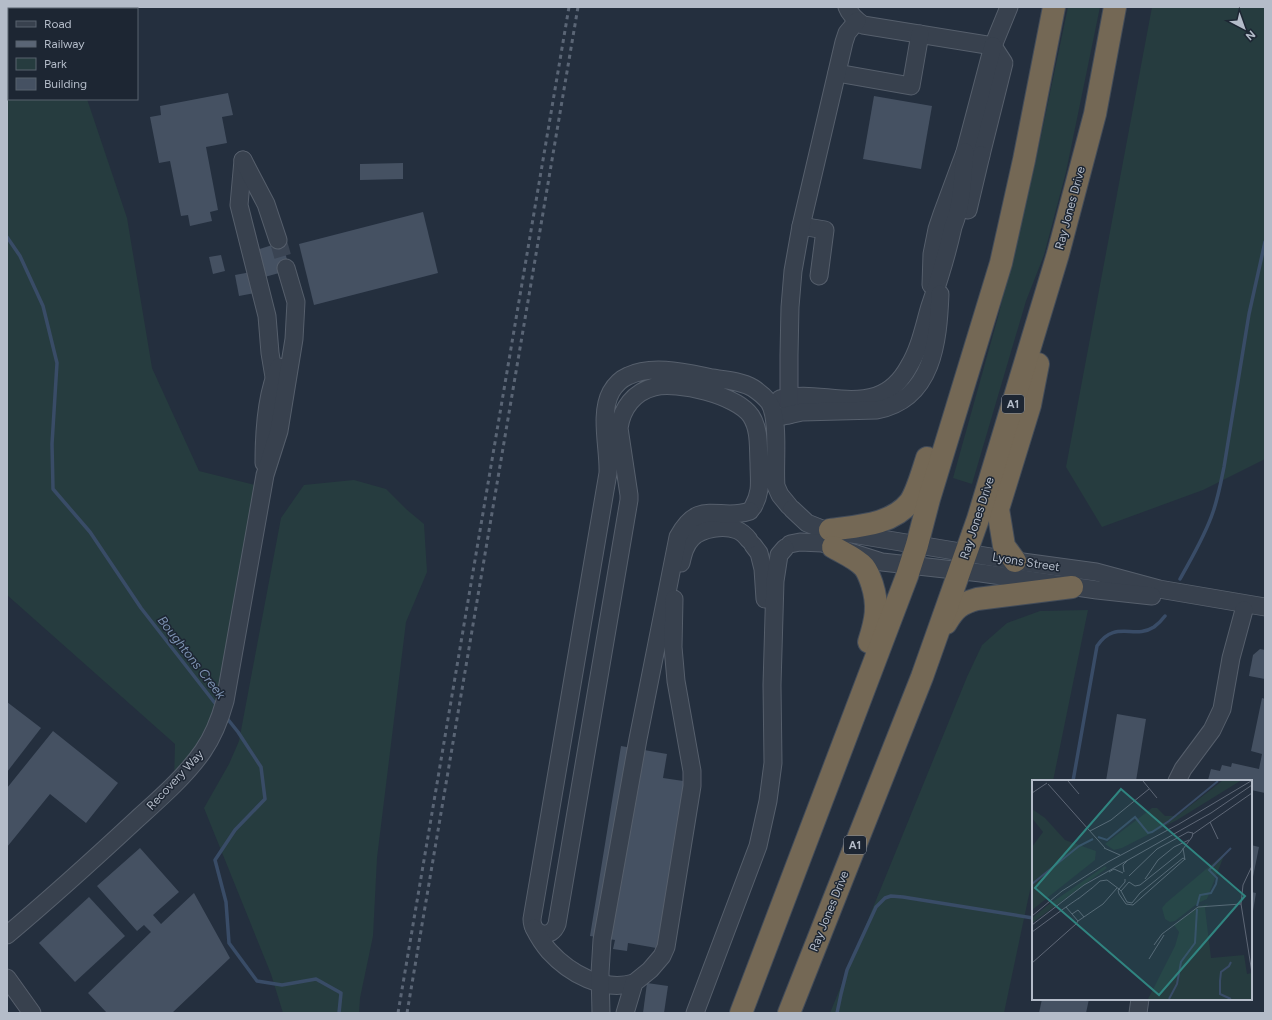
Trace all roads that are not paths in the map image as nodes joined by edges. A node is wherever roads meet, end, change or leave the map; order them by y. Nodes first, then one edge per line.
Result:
1 (846, 7) edge
2 (1009, 7) edge
3 (1054, 7) edge
4 (1116, 7) edge
5 (857, 21) junction
6 (920, 34) junction
7 (993, 46) junction
8 (837, 73) junction
9 (973, 154) junction
10 (801, 226) junction
11 (272, 242) tunnel mouth
12 (1058, 254) junction
13 (1001, 263) junction
14 (281, 270) tunnel mouth
15 (820, 276) dead end
16 (935, 313) junction
17 (277, 388) junction
18 (790, 396) junction
19 (778, 412) junction
20 (751, 416) junction
21 (604, 492) junction
22 (629, 495) junction
23 (790, 508) junction
24 (752, 509) junction
25 (831, 539) junction
26 (751, 542) junction
27 (788, 546) junction
28 (914, 555) junction
29 (1015, 561) junction
30 (963, 562) junction
31 (1072, 587) junction
32 (1265, 607) edge
33 (1244, 610) junction
34 (1265, 614) edge
35 (936, 639) junction
36 (772, 685) junction
37 (1178, 780) edge
38 (826, 790) junction
39 (534, 928) junction
40 (7, 935) edge
41 (7, 978) edge
42 (600, 983) junction
43 (634, 983) junction
44 (1140, 1000) edge
45 (32, 1013) edge
46 (601, 1013) edge
47 (625, 1013) edge
48 (695, 1013) edge
49 (741, 1013) edge
50 (789, 1013) edge
51 (1138, 1013) edge

1 - 5 street
2 - 7 street
3 - 13 highway
4 - 12 highway, Ray Jones Drive / A1
5 - 6 street
5 - 8 street
6 - 7 street
6 - 8 street
7 - 9 street
8 - 10 street
9 - 16 street
9 - 16 street
9 - 16 street
10 - 15 street
10 - 18 street
11 - 17 street
12 - 29 highway
12 - 30 highway, Ray Jones Drive / A1
13 - 25 highway
13 - 28 highway
14 - 17 street
16 - 18 street
16 - 19 street
17 - 40 street, Recovery Way
18 - 19 street
19 - 20 street
19 - 21 street
19 - 23 street, Lyons Street
20 - 22 street
20 - 24 street
21 - 22 street
21 - 39 street
22 - 39 street
23 - 24 street
23 - 25 street, Lyons Street
23 - 27 street
24 - 26 street
24 - 42 street
25 - 27 street, Lyons Street
25 - 28 street, Lyons Street
25 - 38 highway
26 - 27 street
26 - 36 street
26 - 43 street
27 - 36 street
28 - 30 street, Lyons Street
28 - 38 highway
29 - 30 street, Lyons Street
29 - 32 street, Lyons Street
30 - 31 street, Lyons Street
30 - 35 highway, Ray Jones Drive / A1
31 - 33 street, Lyons Street
31 - 35 highway
33 - 34 street, Lyons Street
33 - 37 street
35 - 50 highway, Ray Jones Drive / A1
36 - 48 street
38 - 49 highway
39 - 42 street
41 - 45 street
42 - 43 street
42 - 46 street
43 - 47 street
44 - 51 street

